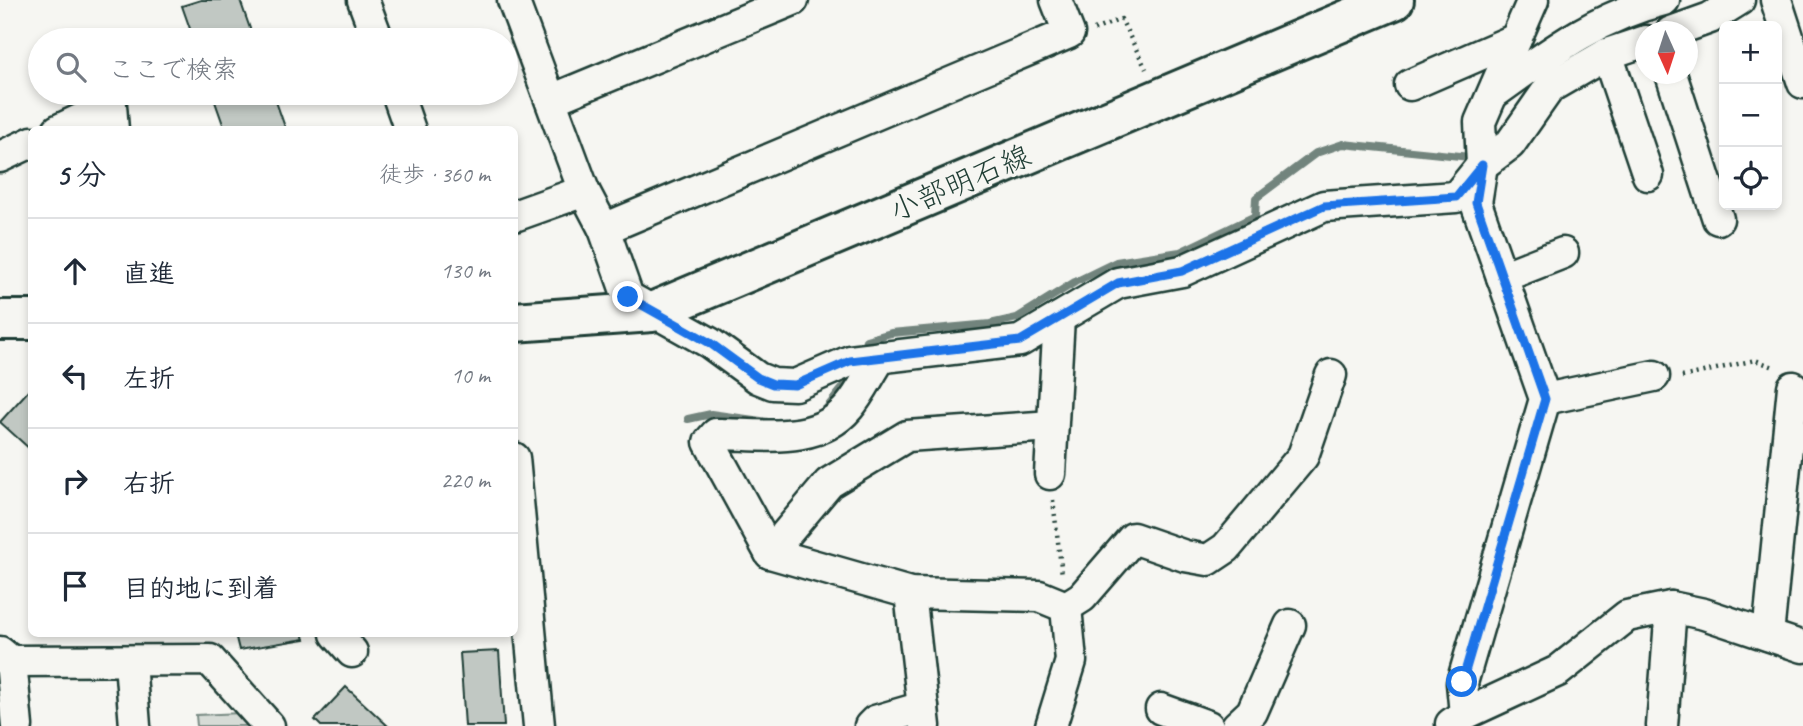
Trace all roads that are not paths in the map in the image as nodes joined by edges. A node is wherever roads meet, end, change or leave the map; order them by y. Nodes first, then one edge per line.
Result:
1 (363, 0) edge
2 (513, 0) edge
3 (793, 0) edge
4 (1056, 0) edge
5 (1394, 0) edge
6 (1533, 0) edge
7 (1664, 0) edge
8 (1740, 0) edge
9 (1776, 0) edge
10 (1698, 22) edge
11 (374, 28) edge
12 (1516, 39) junction
13 (1635, 45) edge
14 (1607, 54) junction
15 (1803, 83) edge
16 (1674, 84) edge
17 (1410, 85) dead end
18 (1491, 95) junction
19 (551, 100) junction
20 (111, 105) edge
21 (401, 105) edge
22 (66, 126) edge
23 (93, 126) edge
24 (113, 126) edge
25 (409, 126) edge
26 (28, 144) edge
27 (0, 157) edge
28 (1482, 165) junction
29 (1648, 175) dead end
30 (584, 191) junction
31 (518, 215) edge
32 (1718, 219) dead end
33 (604, 229) junction
34 (1563, 253) dead end
35 (1502, 277) junction
36 (652, 312) junction
37 (1059, 318) junction
38 (0, 320) edge
39 (28, 320) edge
40 (518, 322) edge
41 (865, 359) junction
42 (1331, 375) dead end
43 (1654, 376) road end
44 (1793, 387) road end
45 (1545, 399) junction
46 (1052, 426) junction
47 (1050, 474) road end
48 (518, 501) edge
49 (770, 553) junction
50 (911, 593) junction
51 (1066, 607) junction
52 (1671, 607) junction
53 (1290, 625) dead end
54 (1768, 635) junction
55 (1803, 647) edge
56 (6, 657) edge
57 (130, 662) junction
58 (1161, 709) dead end
59 (924, 717) edge
60 (1456, 720) edge
61 (1252, 721) edge
62 (17, 726) edge
63 (135, 726) edge
64 (269, 726) edge
65 (539, 726) edge
66 (870, 726) edge
67 (1051, 726) edge
68 (1209, 726) edge
69 (1662, 726) edge

1 - 11 street
2 - 19 street
3 - 19 street
4 - 33 street
5 - 36 main road, 小部明石線
6 - 12 street
7 - 18 street
8 - 10 street
9 - 15 street
12 - 17 street
12 - 18 street
13 - 14 street
14 - 28 street
14 - 29 street
16 - 32 street
18 - 28 street
19 - 30 street
20 - 24 street
21 - 25 street
22 - 23 street
26 - 27 street
28 - 35 street
28 - 37 street
30 - 31 street
30 - 33 street
33 - 36 street
34 - 35 street
35 - 45 street
36 - 40 main road, 小部明石線
36 - 41 street
37 - 41 street
37 - 46 street
38 - 39 main road
41 - 49 street
42 - 51 street
43 - 45 street
44 - 54 street
45 - 60 street
46 - 47 street
46 - 49 street
48 - 65 street
49 - 50 street
50 - 51 street
50 - 59 street
51 - 67 street
52 - 54 street
52 - 60 street
52 - 69 street
53 - 61 street
54 - 55 street
56 - 57 street
56 - 62 street
57 - 63 street
57 - 64 street
58 - 68 street
59 - 66 street

